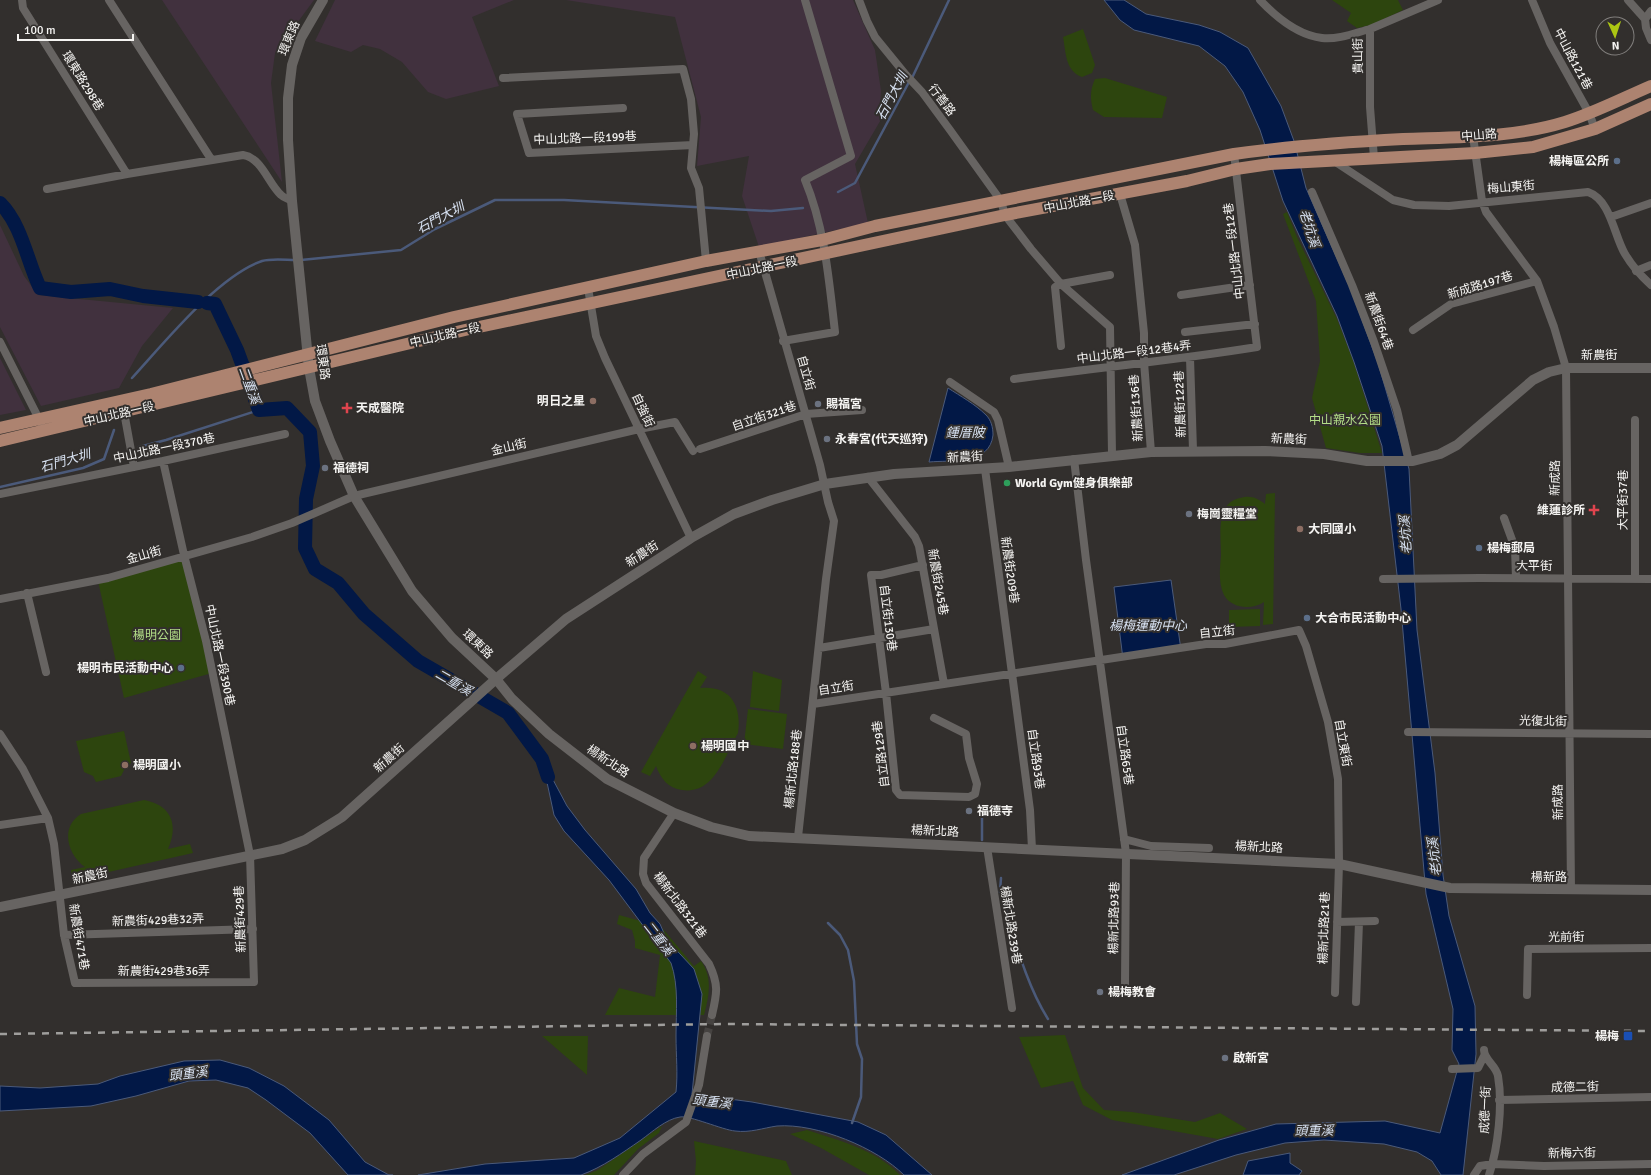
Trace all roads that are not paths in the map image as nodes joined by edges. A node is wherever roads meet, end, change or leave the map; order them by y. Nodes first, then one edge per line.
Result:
1 (22, 0) edge
2 (109, 0) edge
3 (323, 0) edge
4 (805, 0) edge
5 (859, 0) edge
6 (1260, 0) edge
7 (1438, 0) edge
8 (1532, 0) edge
9 (1628, 0) edge
10 (1651, 11) edge
11 (1645, 20) junction
12 (1370, 29) junction
13 (1651, 40) edge
14 (503, 78) dead end
15 (1651, 86) edge
16 (1651, 104) edge
17 (623, 108) dead end
18 (1589, 113) junction
19 (1595, 129) junction
20 (1474, 136) junction
21 (1373, 141) junction
22 (693, 145) junction
23 (1265, 149) joint
24 (1475, 153) junction
25 (1234, 154) junction
26 (1374, 158) junction
27 (212, 159) junction
28 (1334, 161) junction
29 (1270, 164) joint
30 (1236, 169) junction
31 (127, 174) junction
32 (47, 189) dead end
33 (1312, 192) dead end
34 (1120, 194) junction
35 (292, 201) junction
36 (1001, 201) junction
37 (1482, 201) junction
38 (1651, 203) edge
39 (1005, 216) junction
40 (1611, 217) junction
41 (822, 240) junction
42 (759, 251) junction
43 (826, 255) junction
44 (706, 262) junction
45 (1651, 265) edge
46 (764, 268) junction
47 (1636, 271) junction
48 (1110, 275) dead end
49 (1537, 281) junction
50 (1061, 284) junction
51 (1250, 285) junction
52 (1651, 285) edge
53 (588, 288) junction
54 (1181, 295) dead end
55 (590, 304) junction
56 (1255, 324) junction
57 (1413, 330) dead end
58 (1184, 332) dead end
59 (784, 341) junction
60 (0, 342) edge
61 (1061, 346) dead end
62 (1257, 347) joint
63 (308, 353) junction
64 (1190, 358) junction
65 (1144, 362) junction
66 (1111, 366) junction
67 (309, 368) junction
68 (1566, 368) junction
69 (1651, 368) edge
70 (1014, 379) dead end
71 (950, 382) dead end
72 (862, 410) dead end
73 (124, 412) junction
74 (806, 414) junction
75 (40, 419) junction
76 (1634, 420) dead end
77 (0, 428) edge
78 (639, 429) junction
79 (42, 432) junction
80 (286, 434) dead end
81 (0, 441) edge
82 (696, 450) joint
83 (1193, 450) junction
84 (1151, 452) junction
85 (1112, 454) junction
86 (1074, 459) junction
87 (163, 461) junction
88 (1409, 462) junction
89 (134, 467) junction
90 (1009, 467) junction
91 (985, 469) junction
92 (868, 477) junction
93 (825, 484) junction
94 (0, 494) edge
95 (354, 496) junction
96 (1504, 518) dead end
97 (691, 538) junction
98 (184, 555) junction
99 (923, 565) junction
100 (1516, 578) junction
101 (1568, 578) junction
102 (1383, 579) dead end
103 (1635, 579) junction
104 (1651, 580) edge
105 (27, 593) junction
106 (0, 599) edge
107 (934, 629) junction
108 (1299, 630) joint
109 (879, 639) junction
110 (819, 648) junction
111 (1100, 660) junction
112 (46, 672) dead end
113 (1013, 674) junction
114 (496, 679) junction
115 (944, 684) junction
116 (886, 693) junction
117 (813, 704) junction
118 (934, 718) dead end
119 (1410, 732) dead end
120 (1569, 733) junction
121 (1651, 734) edge
122 (1, 738) edge
123 (674, 813) junction
124 (48, 818) junction
125 (0, 825) edge
126 (798, 837) junction
127 (1124, 839) junction
128 (987, 847) junction
129 (1209, 848) dead end
130 (1032, 849) junction
131 (1126, 853) junction
132 (250, 855) junction
133 (1339, 864) junction
134 (1421, 883) joint
135 (1571, 890) junction
136 (1651, 890) edge
137 (59, 896) junction
138 (0, 907) edge
139 (1337, 922) junction
140 (1359, 922) junction
141 (1375, 922) dead end
142 (253, 929) junction
143 (64, 936) junction
144 (1651, 948) edge
145 (254, 982) joint
146 (75, 983) joint
147 (1125, 984) dead end
148 (1334, 993) dead end
149 (1527, 995) dead end
150 (1356, 1002) dead end
151 (1012, 1008) dead end
152 (712, 1015) tunnel mouth
153 (707, 1036) tunnel mouth
154 (1452, 1069) dead end
155 (1651, 1097) edge
156 (1499, 1100) junction
157 (1493, 1164) junction
158 (1651, 1164) edge
159 (623, 1175) edge
160 (1474, 1175) edge
161 (1489, 1175) edge

1 - 31 street, 環東路298巷
2 - 27 street
3 - 35 street, 環東路
4 - 41 street
5 - 36 street, 行善路
6 - 12 street, 貴山街
7 - 12 street
8 - 18 street, 中山路121巷
9 - 11 street
10 - 11 street
11 - 13 street
12 - 21 street, 貴山街
14 - 22 street
15 - 18 main road, 中山路
16 - 19 main road, 中山路
17 - 22 street, 中山北路一段199巷
18 - 19 street, 中山路121巷
18 - 20 main road, 中山路
19 - 24 main road, 中山路
20 - 21 main road, 中山路
20 - 24 street, 新成路
21 - 23 main road, 中山路
21 - 26 street, 貴山街
22 - 44 street
23 - 25 main road, 中山北路一段
24 - 26 main road, 中山路
24 - 37 street, 新成路
25 - 30 street, 中山北路一段12巷
25 - 36 main road, 中山北路一段
26 - 28 main road, 中山路
27 - 31 street
27 - 35 street
28 - 29 main road, 中山路
28 - 37 street, 梅山東街
29 - 30 main road, 中山北路一段
30 - 34 main road, 中山北路一段
30 - 51 street, 中山北路一段12巷
31 - 32 street
33 - 88 street, 新農街64巷
34 - 39 main road, 中山北路一段
34 - 65 street, 新農街136巷
35 - 63 street, 環東路
36 - 39 street, 行善路
36 - 41 main road, 中山北路一段
37 - 40 street, 梅山東街
37 - 49 street, 新成路
38 - 40 street
39 - 43 main road, 中山北路一段
39 - 50 street
40 - 47 street, 梅山東街
41 - 42 main road, 中山北路一段
41 - 43 street
42 - 44 main road, 中山北路一段
42 - 46 street, 自立街
43 - 46 main road, 中山北路一段
43 - 59 street
44 - 53 main road, 中山北路一段
45 - 47 street
46 - 55 main road, 中山北路一段
46 - 59 street, 自立街
47 - 52 street, 梅山東街
48 - 50 street
49 - 57 street, 新成路197巷
49 - 68 street, 新成路
50 - 61 street
50 - 66 street
51 - 54 street
51 - 56 street, 中山北路一段12巷
53 - 55 street, 自強街
53 - 63 main road, 中山北路一段
55 - 67 main road, 中山北路一段
55 - 78 street, 自強街
56 - 58 street
56 - 62 street, 中山北路一段12巷
59 - 74 street, 自立街
60 - 75 street
62 - 64 street, 中山北路一段12巷4弄
63 - 67 street, 環東路
63 - 75 main road, 中山北路一段
64 - 65 street, 中山北路一段12巷4弄
64 - 83 street, 新農街122巷
65 - 66 street, 中山北路一段12巷4弄
65 - 84 street, 新農街136巷
66 - 70 street, 中山北路一段12巷4弄
66 - 85 street
67 - 73 main road, 中山北路一段
67 - 95 street, 環東路
68 - 69 street, 新農街
68 - 88 street, 新農街
68 - 101 street, 新成路
71 - 90 street
72 - 74 street, 自立街321巷
73 - 79 main road, 中山北路一段
73 - 89 street
74 - 82 street, 自立街321巷
74 - 93 street, 自立街
75 - 77 main road, 中山北路一段
75 - 79 street
76 - 103 street, 大平街37巷
78 - 82 street, 金山街
78 - 95 street, 金山街
78 - 97 street, 自強街
79 - 81 main road, 中山北路一段
80 - 87 street, 中山北路一段370巷
83 - 84 street, 新農街
83 - 88 street, 新農街
84 - 85 street, 新農街
85 - 86 street, 新農街
86 - 90 street, 新農街
86 - 111 street, 自立路65巷
87 - 89 street, 中山北路一段370巷
87 - 98 street, 中山北路一段390巷
89 - 94 street, 中山北路一段370巷
90 - 91 street, 新農街
91 - 92 street, 新農街
91 - 113 street, 新農街209巷
92 - 93 street, 新農街
92 - 99 street, 新農街245巷
93 - 97 street, 新農街
93 - 110 street, 自立街
95 - 98 street, 金山街
95 - 114 street, 環東路
96 - 100 street
97 - 114 street, 新農街
98 - 105 street, 金山街
98 - 132 street, 中山北路一段390巷
99 - 107 street, 新農街245巷
99 - 109 street, 自立街130巷
100 - 101 street, 大平街
100 - 102 street, 大平街
101 - 103 street, 大平街
101 - 120 street, 新成路
103 - 104 street, 大平街
105 - 106 street, 金山街
105 - 112 street
107 - 109 street
107 - 115 street, 新農街245巷
108 - 111 street, 自立街
108 - 133 street, 自立東街
109 - 110 street
109 - 116 street, 自立街130巷
110 - 117 street, 自立街
111 - 113 street, 自立街
111 - 127 street, 自立路65巷
113 - 115 street, 自立街
113 - 130 street, 自立路93巷
114 - 123 street, 楊新北路
114 - 132 street, 新農街
115 - 116 street, 自立街
116 - 117 street, 自立街
116 - 118 street, 自立路129巷
117 - 126 street, 楊新北路188巷
119 - 120 street, 光復北街
120 - 121 street, 光復北街
120 - 135 street, 新成路
122 - 124 street, 新農街471巷
123 - 126 street, 楊新北路
123 - 152 street, 楊新北路321巷
124 - 125 street
124 - 137 street, 新農街471巷
126 - 128 street, 楊新北路
127 - 129 street
127 - 131 street, 自立路65巷
128 - 130 street, 楊新北路
128 - 151 street, 楊新北路239巷
130 - 131 street, 楊新北路
131 - 133 street, 楊新北路
131 - 147 street, 楊新北路93巷
132 - 137 street, 新農街
132 - 142 street, 新農街429巷
133 - 134 street, 楊新北路
133 - 139 street, 楊新北路21巷
134 - 135 street, 楊新路
135 - 136 street, 楊新路
137 - 138 street, 新農街
137 - 143 street, 新農街471巷
139 - 140 street
139 - 148 street, 楊新北路21巷
140 - 141 street
140 - 150 street
142 - 143 street, 新農街429巷32弄
142 - 145 street, 新農街429巷
143 - 146 street, 新農街471巷
144 - 149 street, 光前街
145 - 146 street, 新農街429巷36弄
153 - 159 street
154 - 156 street, 成德一街
155 - 156 street, 成德二街
156 - 157 street, 成德一街
157 - 158 street, 新梅六街
157 - 160 street
157 - 161 street, 成德一街

